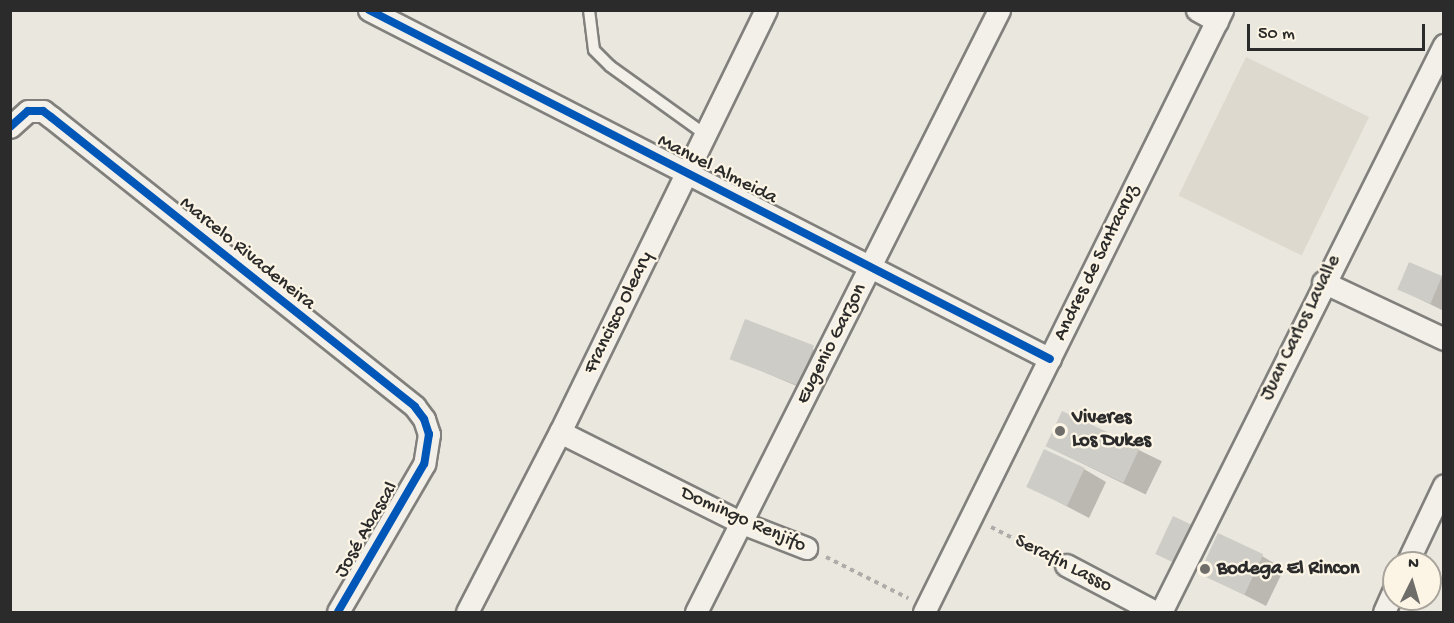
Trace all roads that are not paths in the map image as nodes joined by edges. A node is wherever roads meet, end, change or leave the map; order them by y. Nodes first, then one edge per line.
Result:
1 (369, 10) edge
2 (589, 10) edge
3 (766, 10) edge
4 (999, 10) edge
5 (1197, 10) edge
6 (1220, 16) edge
7 (1443, 45) edge
8 (10, 127) edge
9 (706, 135) junction
10 (688, 174) junction
11 (870, 267) junction
12 (1323, 282) junction
13 (1443, 339) edge
14 (1050, 359) junction
15 (560, 432) junction
16 (424, 464) joint
17 (1443, 485) edge
18 (742, 523) junction
19 (806, 548) road end
20 (1413, 551) edge
21 (1066, 565) road end
22 (925, 610) edge
23 (338, 612) edge
24 (467, 612) edge
25 (696, 612) edge
26 (1155, 612) edge
27 (1161, 612) edge

1 - 10 street, Manuel Almeida
2 - 9 lane
3 - 9 street, Francisco Oleary
4 - 11 street, Eugenio Garzon
5 - 6 street
6 - 14 street, Andres de Santacruz
7 - 12 street, Juan Carlos Lavalle
8 - 16 street, Marcelo Rivadeneira
9 - 10 street, Francisco Oleary
10 - 11 street, Manuel Almeida
10 - 15 street, Francisco Oleary
11 - 14 street, Manuel Almeida
11 - 18 street, Eugenio Garzon
12 - 13 street
12 - 27 street, Juan Carlos Lavalle
14 - 22 street, Andres de Santacruz
15 - 18 street, Domingo Renjifo
15 - 24 street, Francisco Oleary
16 - 23 street, José Abascal
17 - 20 street
18 - 19 street, Domingo Renjifo
18 - 25 street, Eugenio Garzon
21 - 26 street, Serafin Lasso

